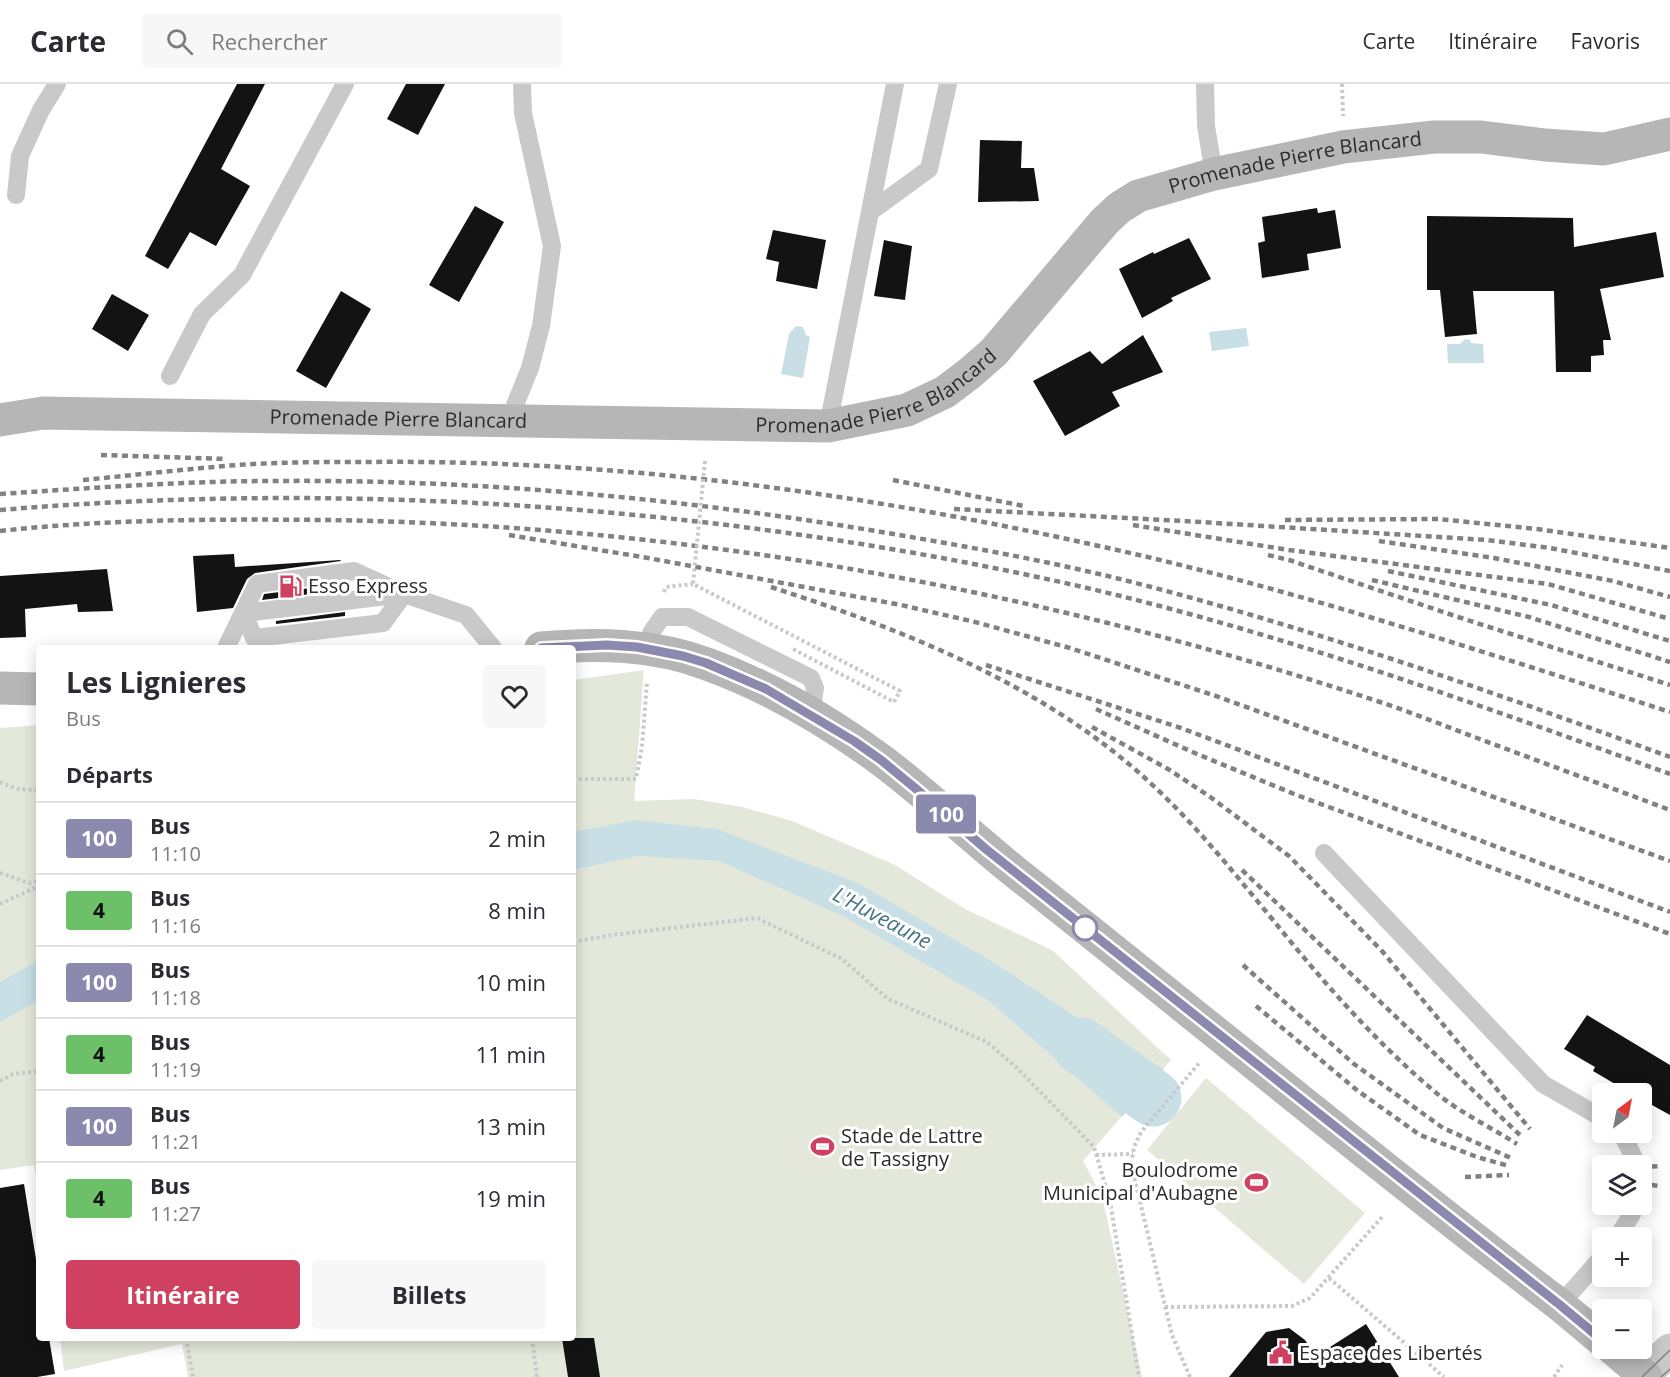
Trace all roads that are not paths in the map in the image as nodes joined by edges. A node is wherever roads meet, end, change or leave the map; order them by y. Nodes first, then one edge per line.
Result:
1 (57, 84) edge
2 (345, 84) edge
3 (522, 84) edge
4 (895, 84) edge
5 (948, 84) edge
6 (1205, 84) edge
7 (1670, 134) edge
8 (1214, 174) junction
9 (16, 195) dead end
10 (870, 212) junction
11 (170, 376) dead end
12 (0, 420) edge
13 (509, 420) junction
14 (828, 426) junction
15 (404, 594) junction
16 (244, 613) junction
17 (228, 645) edge
18 (491, 645) edge
19 (576, 646) edge
20 (0, 688) edge
21 (36, 689) edge
22 (1324, 853) dead end
23 (1592, 1112) edge
24 (1592, 1268) edge
25 (1560, 1305) junction
26 (1592, 1332) edge
27 (1670, 1350) edge
28 (1625, 1359) edge
29 (1645, 1376) edge

1 - 9 lane
2 - 11 lane
3 - 13 lane
4 - 10 lane
5 - 10 lane
6 - 8 lane
7 - 8 street, Promenade Pierre Blancard
8 - 14 street, Promenade Pierre Blancard
10 - 14 lane
12 - 13 street, Promenade Pierre Blancard
13 - 14 street, Promenade Pierre Blancard
15 - 16 lane
15 - 16 lane
15 - 16 lane
15 - 18 lane
16 - 17 lane
19 - 25 street
20 - 21 street
22 - 23 lane
24 - 25 lane
25 - 26 street
27 - 29 street
28 - 29 street

